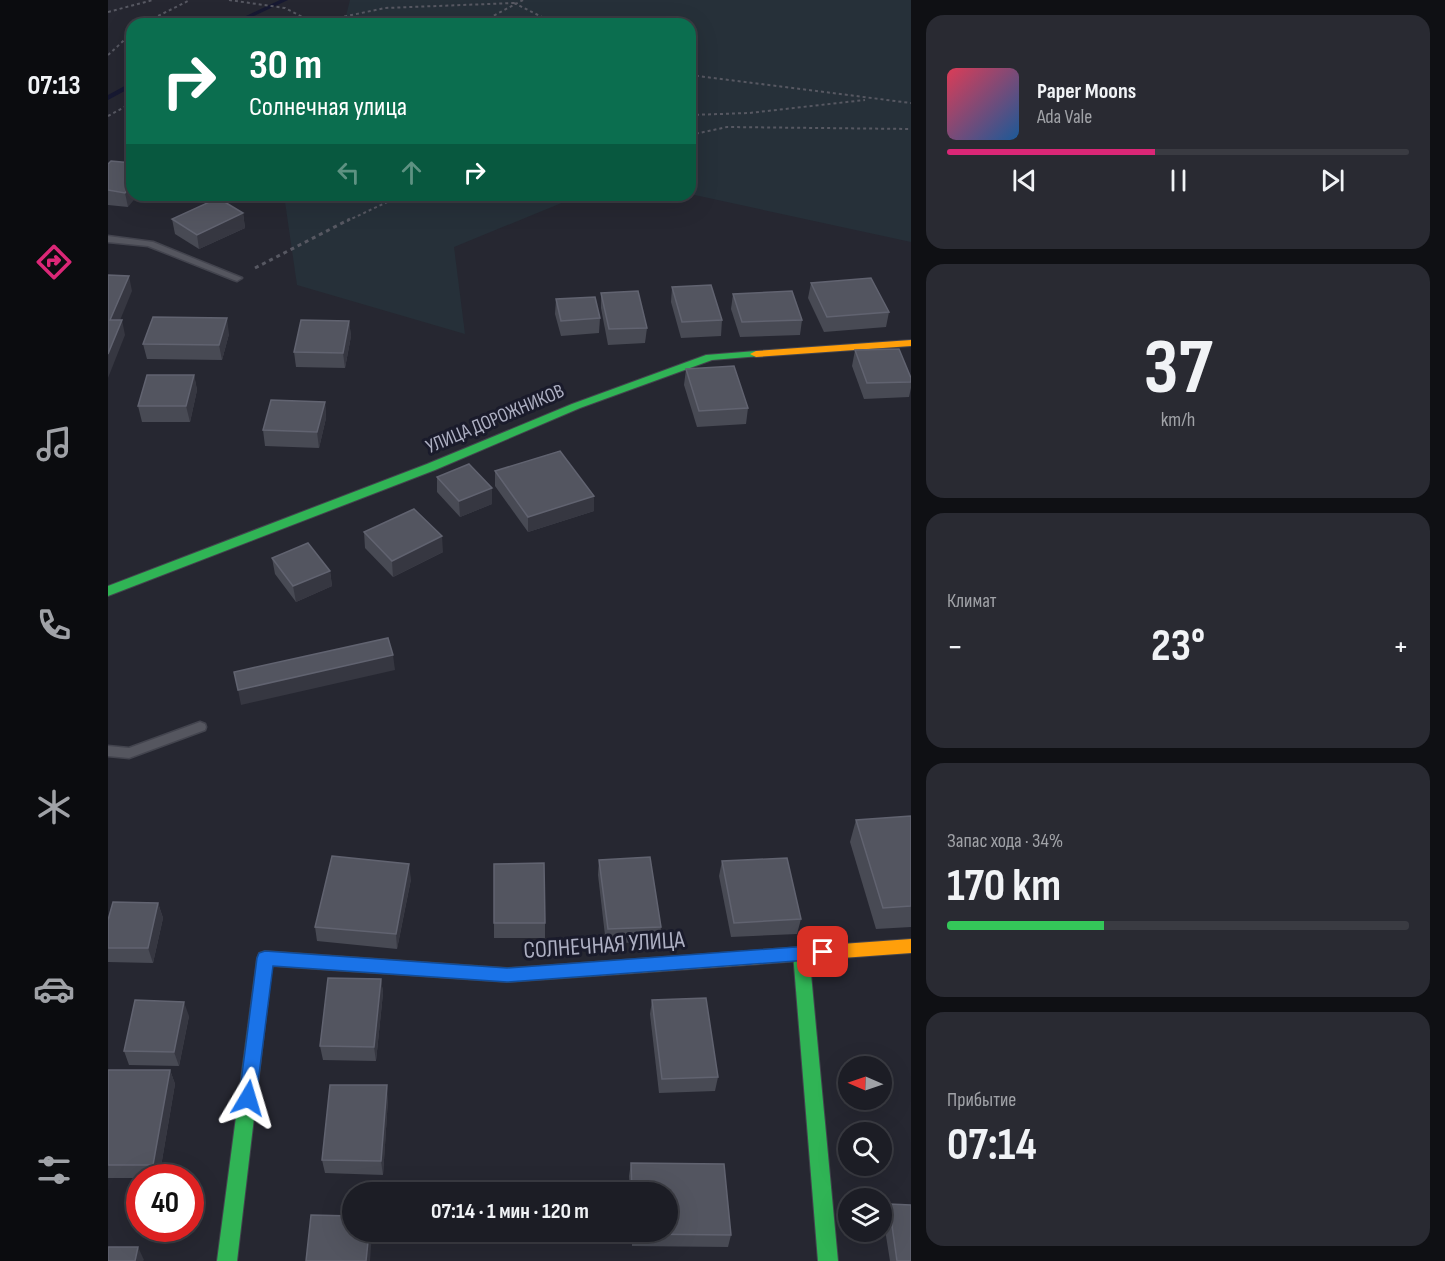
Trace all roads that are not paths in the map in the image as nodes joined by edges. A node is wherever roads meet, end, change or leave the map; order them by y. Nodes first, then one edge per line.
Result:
1 (108, 238) edge
2 (237, 278) road end
3 (911, 343) edge
4 (108, 591) edge
5 (200, 727) dead end
6 (108, 752) edge
7 (911, 946) edge
8 (801, 953) junction
9 (227, 1261) edge
10 (828, 1261) edge

1 - 2 lane
3 - 4 street, УЛИЦА ДОРОЖНИКОВ
5 - 6 lane
7 - 8 street, СОЛНЕЧНАЯ УЛИЦА
8 - 9 street, СОЛНЕЧНАЯ УЛИЦА
8 - 10 street

